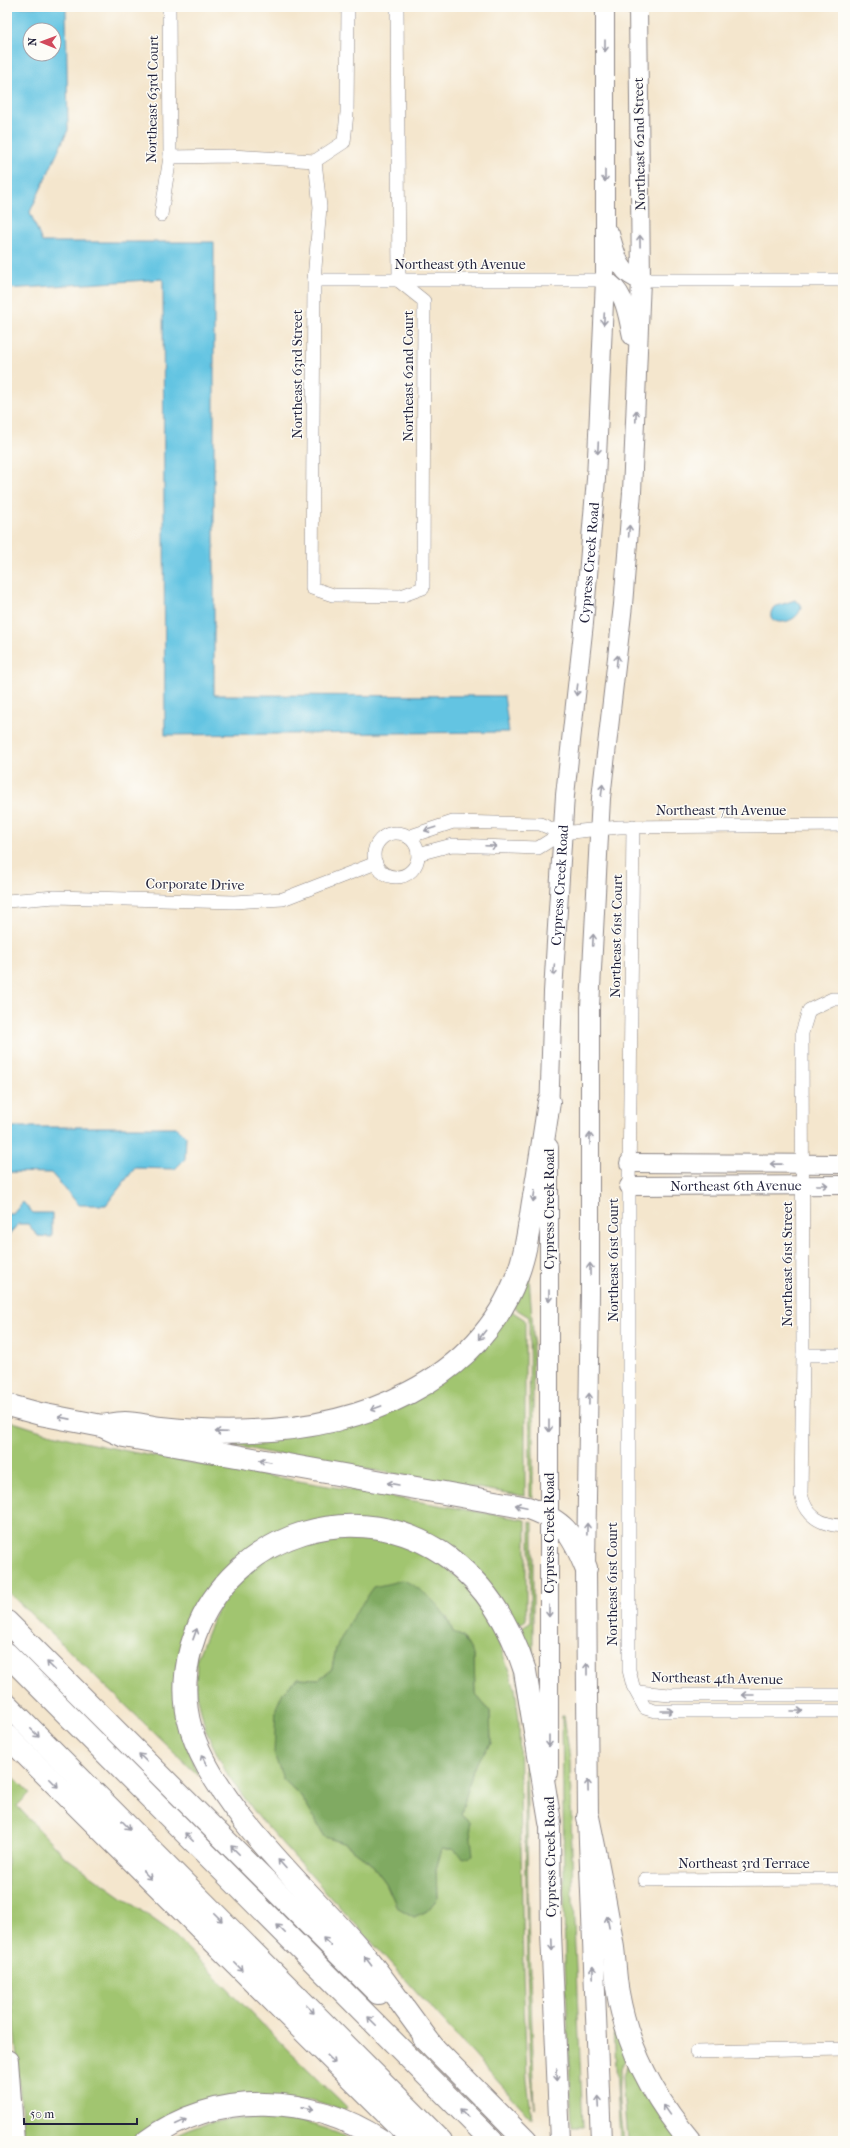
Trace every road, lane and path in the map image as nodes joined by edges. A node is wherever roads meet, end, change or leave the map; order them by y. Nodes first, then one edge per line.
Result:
1 (169, 7) edge
2 (348, 7) edge
3 (397, 7) edge
4 (605, 7) edge
5 (638, 7) edge
6 (642, 7) edge
7 (638, 31) junction
8 (170, 157) junction
9 (315, 161) junction
10 (161, 215) dead end
11 (605, 222) junction
12 (314, 280) junction
13 (399, 280) junction
14 (605, 280) junction
15 (641, 280) junction
16 (843, 280) edge
17 (638, 359) junction
18 (423, 588) joint
19 (843, 825) edge
20 (633, 826) junction
21 (599, 828) junction
22 (562, 833) junction
23 (408, 837) junction
24 (418, 854) junction
25 (376, 863) junction
26 (7, 901) edge
27 (843, 998) edge
28 (549, 1102) junction
29 (629, 1163) junction
30 (843, 1164) edge
31 (802, 1165) junction
32 (803, 1185) junction
33 (843, 1185) edge
34 (629, 1186) junction
35 (804, 1355) junction
36 (843, 1355) edge
37 (7, 1405) edge
38 (102, 1426) junction
39 (549, 1516) junction
40 (843, 1526) edge
41 (586, 1568) junction
42 (7, 1622) edge
43 (7, 1654) edge
44 (638, 1692) junction
45 (843, 1695) edge
46 (7, 1706) edge
47 (843, 1711) edge
48 (7, 1736) edge
49 (588, 1817) junction
50 (550, 1822) junction
51 (843, 1879) edge
52 (645, 1880) dead end
53 (434, 2048) junction
54 (843, 2049) edge
55 (696, 2052) dead end
56 (7, 2061) edge
57 (13, 2141) edge
58 (147, 2141) edge
59 (382, 2141) edge
60 (414, 2141) edge
61 (441, 2141) edge
62 (492, 2141) edge
63 (526, 2141) edge
64 (560, 2141) edge
65 (601, 2141) edge
66 (690, 2141) edge

1 - 8 street, Northeast 63rd Court
2 - 9 street
3 - 13 street
4 -> 11 main road
5 - 7 main road, Northeast 62nd Street
6 - 7 main road
15 -> 7 main road, Northeast 62nd Street
8 - 9 street
8 - 10 street, Northeast 63rd Court
9 - 12 street, Northeast 63rd Street
11 - 14 main road
11 - 15 main road
12 - 13 street, Northeast 9th Avenue
12 - 18 street, Northeast 63rd Street
13 - 14 street, Northeast 9th Avenue
13 - 18 street, Northeast 62nd Court
14 - 17 main road
14 -> 22 main road, Cypress Creek Road
15 - 16 street
15 - 17 main road
21 -> 17 main road
19 - 20 street, Northeast 7th Avenue
20 - 21 street, Northeast 7th Avenue
20 - 29 street, Northeast 61st Court
21 - 22 street
41 -> 21 main road
22 -> 23 street
24 -> 22 street
22 -> 28 main road, Cypress Creek Road
23 - 24 street
23 - 25 street
24 - 25 street
25 - 26 street, Corporate Drive
27 - 31 street, Northeast 61st Street
28 -> 38 highway
28 -> 39 main road, Cypress Creek Road
31 -> 29 main road, Northeast 6th Avenue
29 - 34 street, Northeast 61st Court
30 - 31 main road, Northeast 6th Avenue
31 - 32 street, Northeast 61st Street
32 -> 33 main road, Northeast 6th Avenue
32 - 34 main road, Northeast 6th Avenue
32 - 35 street, Northeast 61st Street
34 - 44 street, Northeast 61st Court
35 - 36 street
35 - 40 street, Northeast 61st Street
38 -> 37 highway
39 -> 38 highway
39 - 41 highway
39 -> 50 main road, Cypress Creek Road
49 -> 41 main road
53 -> 42 highway
62 -> 43 highway
45 -> 44 street, Northeast 4th Avenue
44 -> 47 street, Northeast 4th Avenue
46 -> 61 highway
48 -> 60 highway
65 -> 49 main road
66 -> 49 highway
53 -> 50 highway
50 -> 64 main road, Cypress Creek Road
51 - 52 street, Northeast 3rd Terrace
53 - 63 highway
54 - 55 street
56 - 57 highway
58 -> 59 highway

